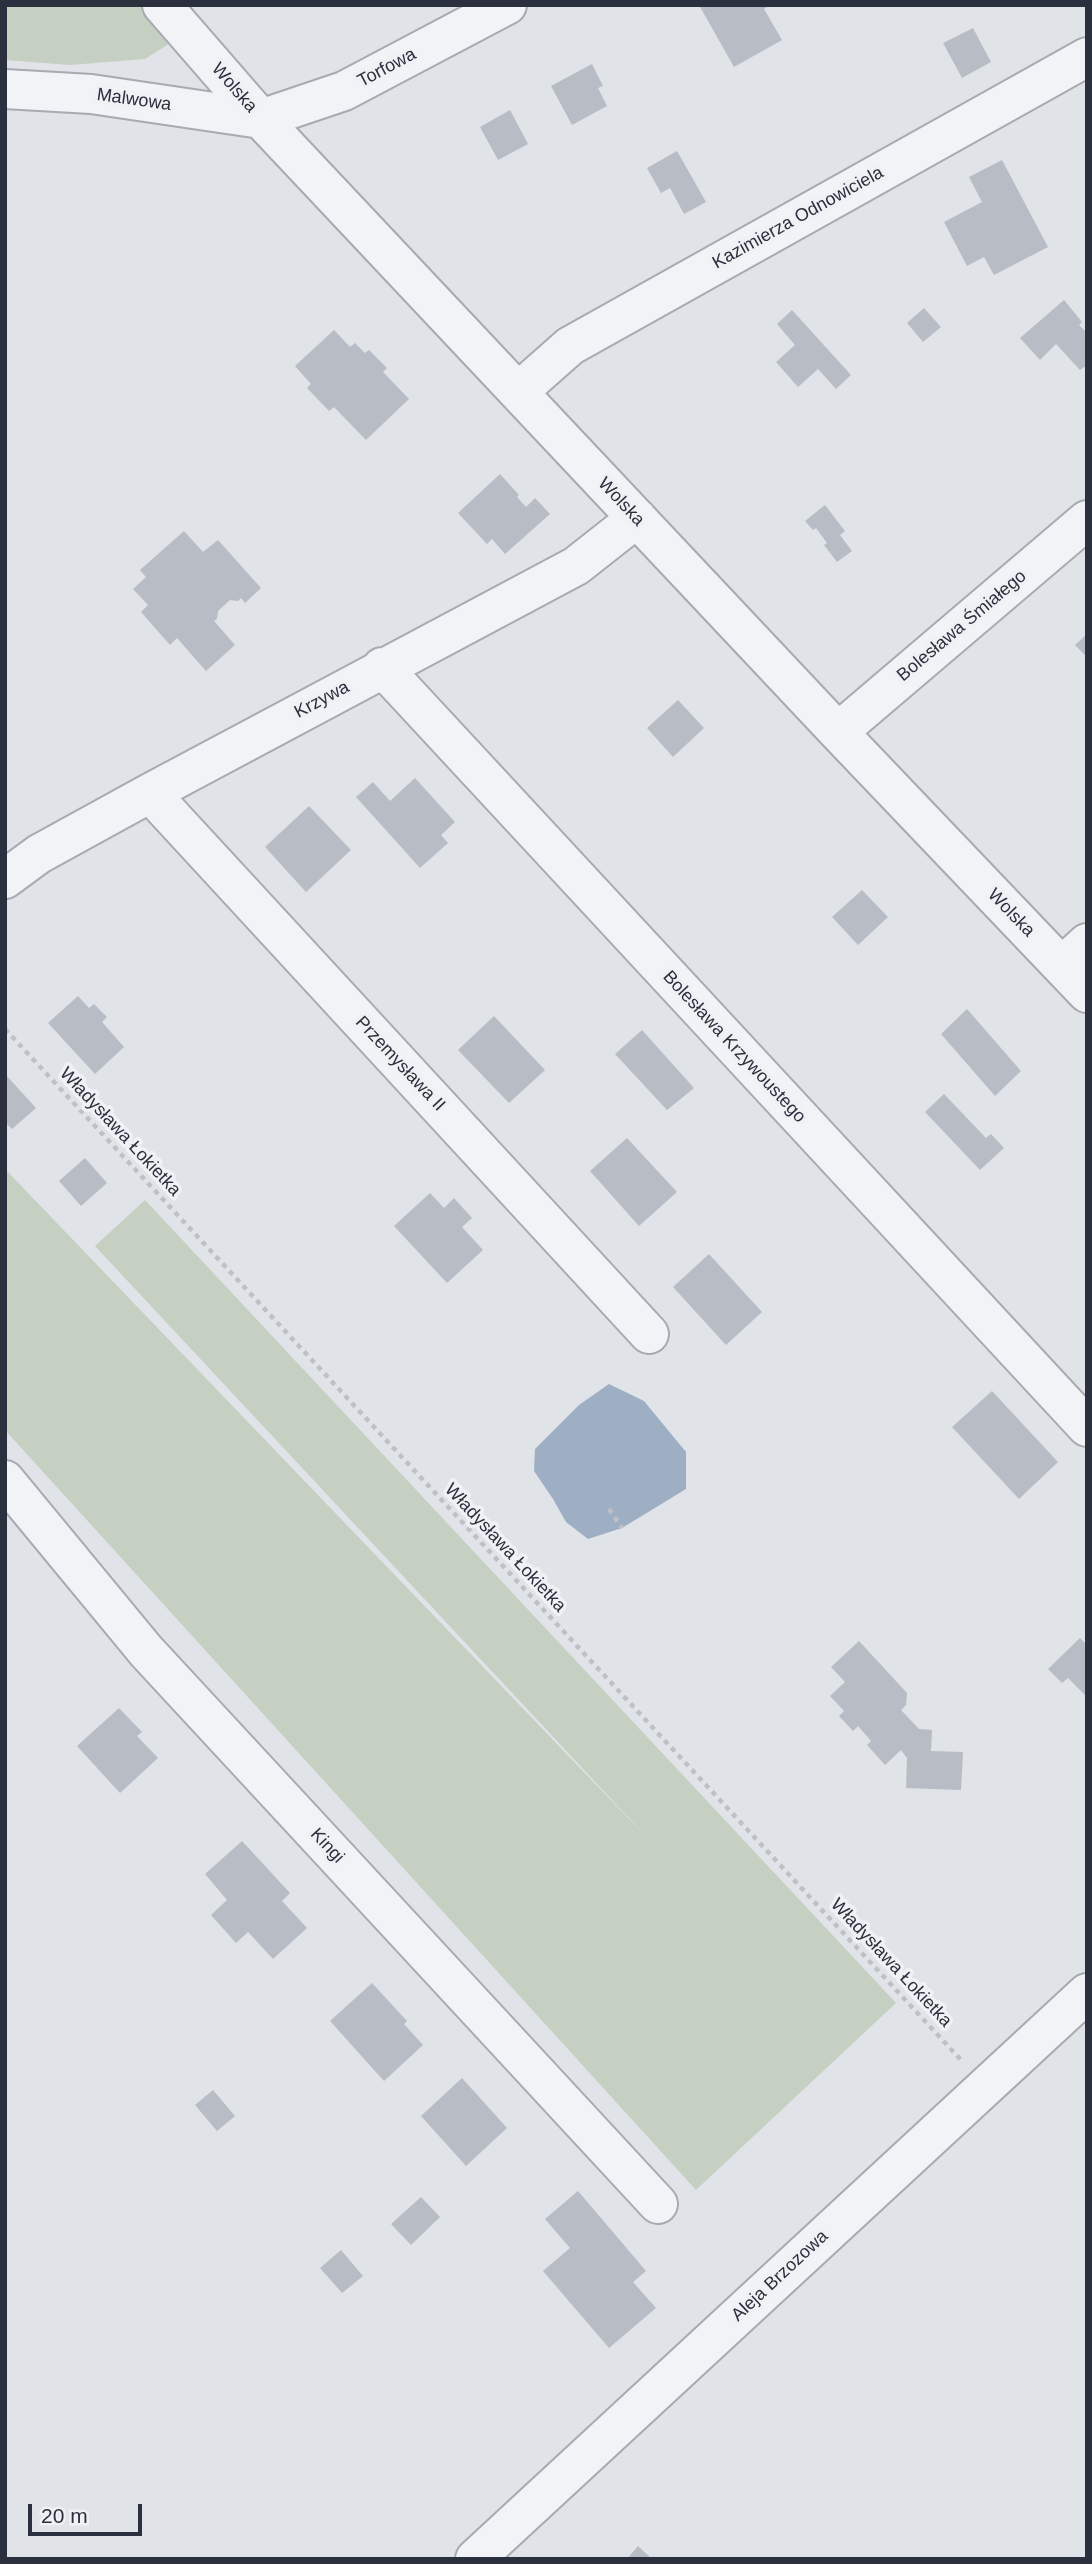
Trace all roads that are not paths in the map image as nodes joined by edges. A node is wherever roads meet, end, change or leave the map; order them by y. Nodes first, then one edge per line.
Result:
1 (162, 5) edge
2 (508, 5) edge
3 (1087, 57) edge
4 (5, 89) edge
5 (261, 119) junction
6 (518, 392) junction
7 (636, 518) junction
8 (1087, 520) edge
9 (382, 667) junction
10 (838, 732) junction
11 (150, 793) junction
12 (5, 879) edge
13 (1078, 967) edge
14 (649, 1334) dead end
15 (1087, 1427) edge
16 (5, 1480) edge
17 (1087, 1993) edge
18 (658, 2204) dead end
19 (475, 2559) edge

1 - 5 street, Wolska
2 - 5 street, Torfowa
3 - 6 street, Kazimierza Odnowiciela
4 - 5 street, Malwowa
5 - 6 street, Wolska
6 - 7 street, Wolska
7 - 9 street, Krzywa
7 - 10 street, Wolska
8 - 10 street, Bolesława Śmiałego
9 - 11 street, Krzywa
9 - 15 street, Bolesława Krzywoustego
10 - 13 street, Wolska
11 - 12 street, Krzywa
11 - 14 street, Przemysława II
16 - 18 street, Kingi
17 - 19 street, Aleja Brzozowa

